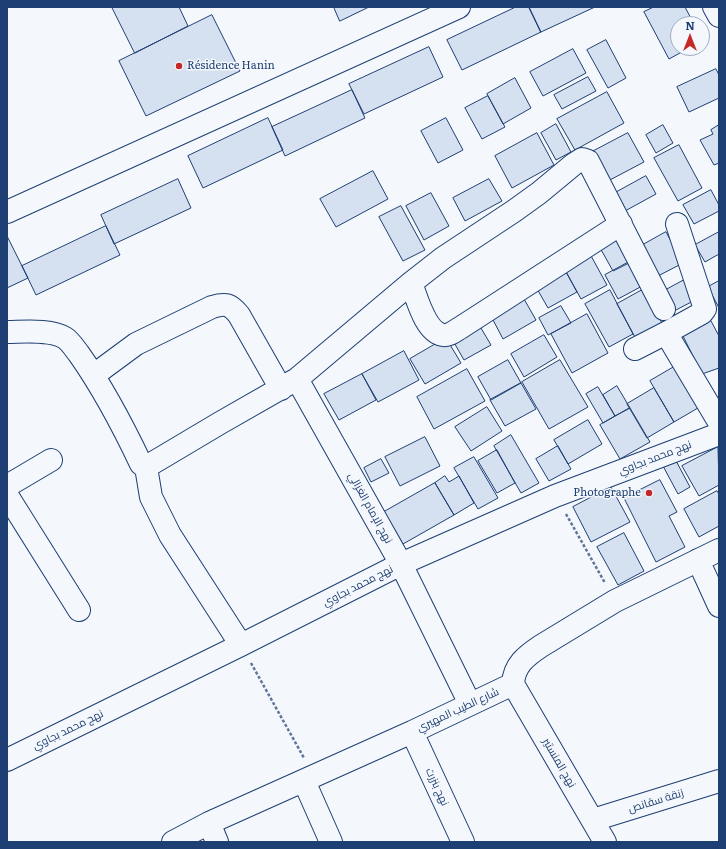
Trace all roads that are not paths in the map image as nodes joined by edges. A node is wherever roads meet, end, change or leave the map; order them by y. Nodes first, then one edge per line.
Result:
1 (459, 7) edge
2 (714, 7) edge
3 (719, 16) edge
4 (7, 212) edge
5 (621, 224) junction
6 (677, 224) dead end
7 (411, 283) junction
8 (664, 309) dead end
9 (7, 332) edge
10 (666, 333) junction
11 (635, 349) dead end
12 (94, 375) junction
13 (289, 384) junction
14 (719, 422) edge
15 (719, 434) edge
16 (50, 460) dead end
17 (146, 467) junction
18 (7, 486) edge
19 (7, 495) edge
20 (719, 550) edge
21 (698, 560) junction
22 (401, 564) junction
23 (719, 606) edge
24 (79, 610) dead end
25 (241, 645) junction
26 (513, 684) junction
27 (470, 704) junction
28 (412, 732) junction
29 (7, 760) edge
30 (309, 778) junction
31 (719, 781) edge
32 (593, 820) junction
33 (213, 833) edge
34 (174, 842) edge
35 (331, 842) edge
36 (463, 842) edge
37 (605, 842) edge

1 - 4 street
2 - 3 street
5 - 7 street
5 - 7 street
5 - 8 street
6 - 10 street
7 - 13 street
9 - 12 street
10 - 11 street
10 - 14 street
12 - 13 street, نهج الإمام الغزالي
12 - 17 street
13 - 17 street
13 - 22 street, نهج الإمام الغزالي
15 - 22 street, نهج محمد بجاوي
16 - 18 street
17 - 25 street
19 - 24 street
20 - 21 street, شارع الطيب المهيري
21 - 23 street
21 - 26 street, شارع الطيب المهيري
22 - 25 street, نهج محمد بجاوي
22 - 27 street, نهج الإمام الغزالي
25 - 29 street, نهج محمد بجاوي
26 - 27 street, شارع الطيب المهيري
26 - 32 street, نهج المنستير
27 - 28 street, شارع الطيب المهيري
28 - 30 street, شارع الطيب المهيري
28 - 36 street, نهج بنزرت
30 - 33 street, شارع الطيب المهيري
30 - 35 street
31 - 32 street, زنقة سقانص
32 - 37 street, نهج المنستير
33 - 34 street, شارع الطيب المهيري

